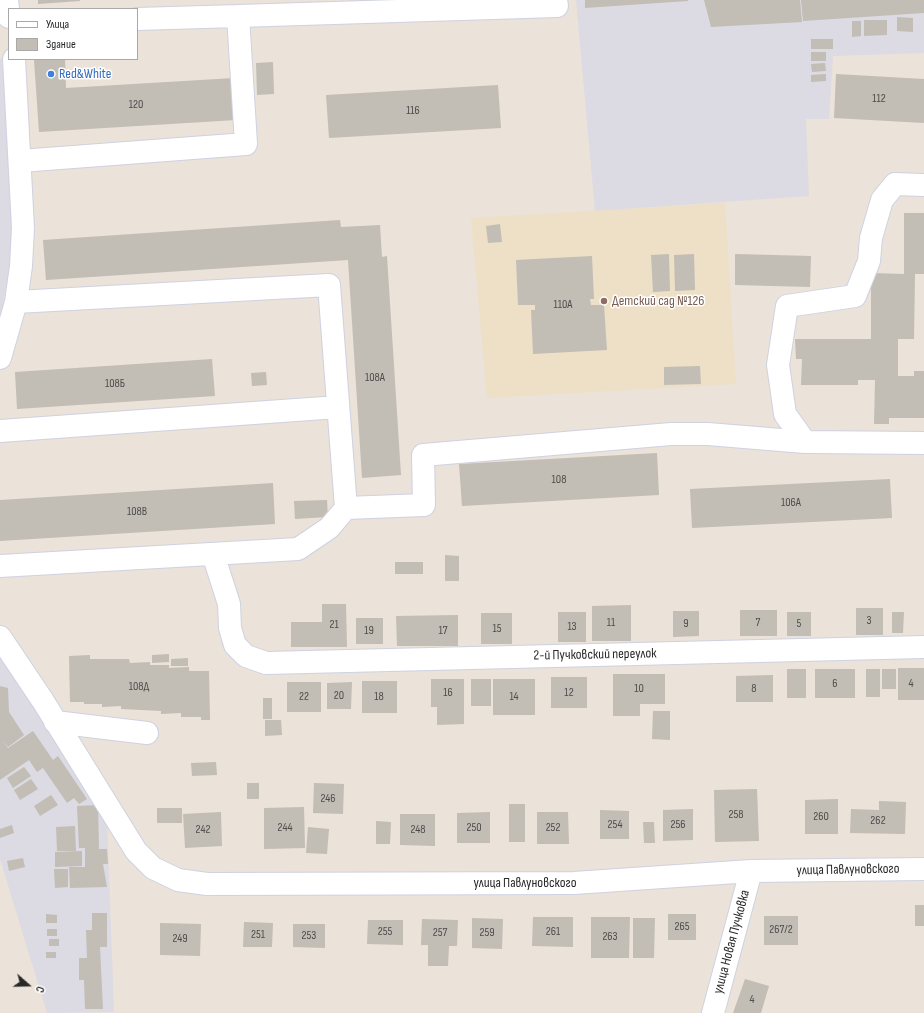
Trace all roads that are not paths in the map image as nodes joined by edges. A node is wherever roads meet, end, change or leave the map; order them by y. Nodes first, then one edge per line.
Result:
1 (6, 0) edge
2 (556, 0) edge
3 (446, 5) edge
4 (313, 6) edge
5 (8, 11) edge
6 (238, 16) junction
7 (138, 19) edge
8 (14, 60) edge
9 (20, 161) junction
10 (924, 185) edge
11 (16, 302) junction
12 (0, 358) edge
13 (338, 407) junction
14 (0, 431) edge
15 (806, 442) junction
16 (924, 443) edge
17 (346, 508) junction
18 (213, 554) junction
19 (0, 566) edge
20 (0, 637) edge
21 (924, 647) edge
22 (55, 722) junction
23 (147, 733) dead end
24 (924, 869) edge
25 (751, 871) junction
26 (713, 1013) edge

1 - 5 street
2 - 3 street
3 - 4 street
4 - 6 street
6 - 7 street
6 - 9 street
8 - 9 street
9 - 11 street
10 - 15 street
11 - 12 street
11 - 13 street
13 - 14 street
13 - 17 street
15 - 16 street
15 - 17 street
17 - 18 street
18 - 19 street
18 - 21 street, 2-й Пучковский переулок
20 - 22 street, улица Павлуновского
22 - 23 street
22 - 25 street, улица Павлуновского
24 - 25 street, улица Павлуновского
25 - 26 street, улица Новая Пучковка

